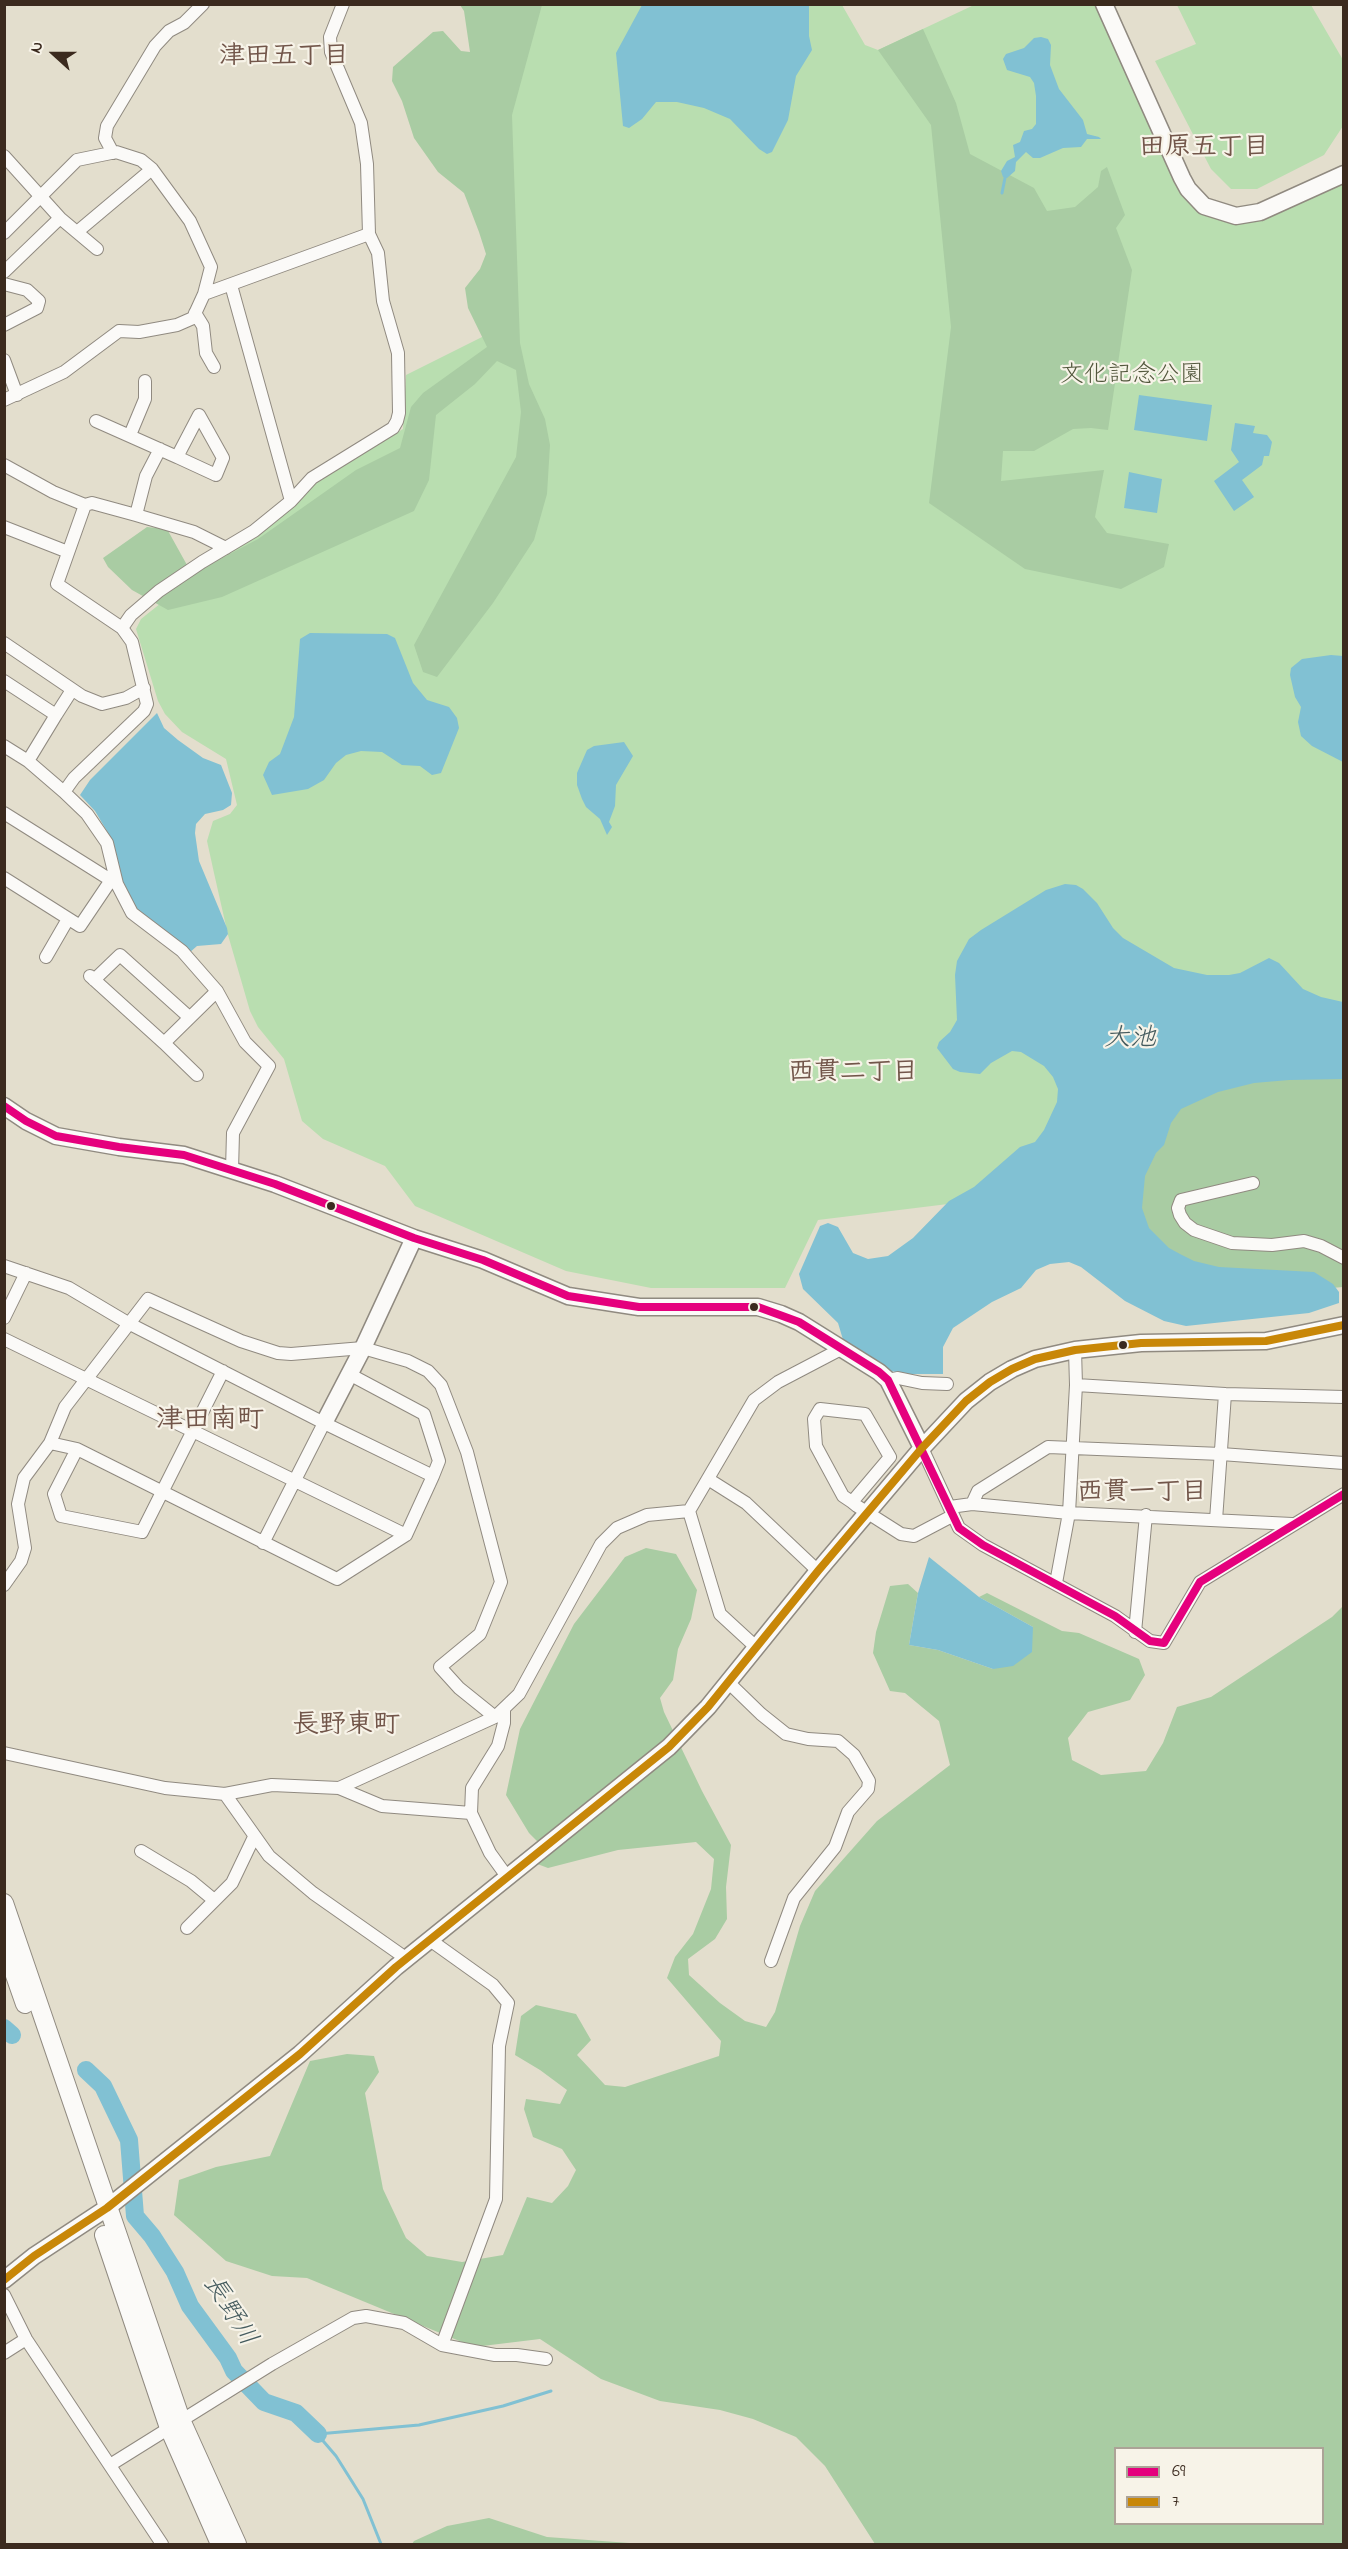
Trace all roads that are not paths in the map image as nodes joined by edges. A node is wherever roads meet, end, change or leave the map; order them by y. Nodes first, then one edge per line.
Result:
1 (203, 4) edge
2 (343, 4) edge
3 (1104, 4) edge
4 (113, 153) junction
5 (4, 156) edge
6 (152, 169) junction
7 (1344, 174) edge
8 (41, 195) junction
9 (60, 218) junction
10 (78, 232) junction
11 (4, 233) edge
12 (369, 234) junction
13 (97, 249) dead end
14 (4, 272) edge
15 (4, 284) edge
16 (231, 285) junction
17 (204, 294) junction
18 (195, 313) junction
19 (4, 325) edge
20 (4, 360) edge
21 (213, 367) dead end
22 (145, 381) dead end
23 (10, 398) edge
24 (96, 421) dead end
25 (130, 435) junction
26 (160, 449) junction
27 (177, 458) junction
28 (4, 465) edge
29 (291, 501) junction
30 (85, 505) junction
31 (136, 515) junction
32 (4, 527) edge
33 (226, 548) junction
34 (68, 552) junction
35 (122, 628) junction
36 (4, 643) edge
37 (4, 681) edge
38 (144, 688) junction
39 (72, 690) junction
40 (56, 715) junction
41 (4, 746) edge
42 (27, 761) junction
43 (63, 792) junction
44 (4, 813) edge
45 (4, 878) edge
46 (114, 882) junction
47 (68, 919) junction
48 (46, 957) dead end
49 (217, 991) junction
50 (189, 1017) junction
51 (164, 1042) junction
52 (197, 1075) dead end
53 (4, 1106) edge
54 (232, 1170) junction
55 (1252, 1183) dead end
56 (414, 1238) junction
57 (1344, 1258) edge
58 (4, 1266) edge
59 (26, 1273) junction
60 (4, 1318) edge
61 (128, 1323) junction
62 (1344, 1325) edge
63 (4, 1339) edge
64 (363, 1348) junction
65 (841, 1349) junction
66 (1075, 1350) junction
67 (223, 1371) junction
68 (349, 1374) junction
69 (86, 1378) junction
70 (888, 1380) junction
71 (947, 1383) dead end
72 (1076, 1385) junction
73 (1225, 1394) junction
74 (1344, 1397) edge
75 (324, 1424) junction
76 (194, 1432) junction
77 (50, 1443) junction
78 (1073, 1447) junction
79 (922, 1448) junction
80 (76, 1449) junction
81 (1221, 1454) junction
82 (1344, 1463) edge
83 (433, 1476) junction
84 (708, 1479) junction
85 (295, 1482) junction
86 (164, 1492) junction
87 (1344, 1494) edge
88 (852, 1502) junction
89 (972, 1504) junction
90 (689, 1510) junction
91 (867, 1512) junction
92 (951, 1512) junction
93 (1069, 1513) junction
94 (1146, 1515) junction
95 (1216, 1520) junction
96 (1292, 1524) junction
97 (406, 1535) junction
98 (263, 1543) junction
99 (818, 1571) junction
100 (1056, 1583) junction
101 (4, 1585) edge
102 (1135, 1632) junction
103 (757, 1648) junction
104 (729, 1683) junction
105 (500, 1714) junction
106 (4, 1752) edge
107 (339, 1788) junction
108 (225, 1794) junction
109 (471, 1813) junction
110 (254, 1837) junction
111 (141, 1851) dead end
112 (508, 1878) junction
113 (214, 1900) junction
114 (4, 1903) edge
115 (187, 1928) dead end
116 (430, 1940) junction
117 (4, 1944) edge
118 (407, 1959) junction
119 (771, 1961) dead end
120 (102, 2210) junction
121 (4, 2280) edge
122 (4, 2295) edge
123 (27, 2339) junction
124 (442, 2345) junction
125 (4, 2353) edge
126 (546, 2359) dead end
127 (176, 2424) junction
128 (110, 2465) junction
129 (162, 2544) edge
130 (220, 2544) edge
131 (237, 2544) edge

1 - 4 street
2 - 12 street
3 - 7 street
4 - 6 street
4 - 8 street
5 - 8 street
6 - 10 street
6 - 17 street
8 - 9 street
8 - 11 street
9 - 10 street
9 - 14 street
10 - 13 street
12 - 16 street
12 - 29 street
15 - 19 street
16 - 17 street
16 - 29 street
17 - 18 street
18 - 21 street
18 - 23 street
20 - 23 street
22 - 25 street
24 - 25 street
25 - 26 street
26 - 27 street
26 - 31 street
27 - 27 street
28 - 30 street
29 - 33 street
30 - 31 street
30 - 34 street
31 - 33 street
32 - 34 street
33 - 35 street
34 - 35 street
35 - 38 street
36 - 39 street
37 - 40 street
38 - 39 street
38 - 43 street
39 - 40 street
40 - 42 street
41 - 42 street
42 - 43 street
43 - 46 street
44 - 46 street
45 - 47 street
46 - 47 street
46 - 49 street
47 - 48 street
49 - 50 street
49 - 54 street
50 - 51 street
50 - 51 street
51 - 52 street
53 - 54 street
54 - 56 street
55 - 57 street
56 - 64 street
56 - 65 street
58 - 59 street
59 - 60 street
59 - 61 street
61 - 64 street
61 - 67 street
61 - 69 street
62 - 66 street
63 - 69 street
64 - 68 street
64 - 105 street
65 - 70 street
65 - 84 street
66 - 72 street
66 - 79 street
67 - 75 street
67 - 76 street
68 - 75 street
68 - 83 street
69 - 76 street
69 - 77 street
70 - 71 street
70 - 79 street
72 - 73 street
72 - 78 street
73 - 74 street
73 - 81 street
75 - 83 street
75 - 85 street
76 - 85 street
76 - 86 street
77 - 80 street
77 - 101 street
78 - 81 street
78 - 89 street
78 - 93 street
79 - 91 street
79 - 92 street
80 - 86 street
80 - 86 street
81 - 82 street
81 - 95 street
83 - 97 street
84 - 90 street
84 - 99 street
85 - 97 street
85 - 98 street
86 - 98 street
87 - 96 street
88 - 88 street
88 - 91 street
89 - 92 street
89 - 93 street
90 - 103 street
90 - 105 street
91 - 92 street
91 - 99 street
92 - 100 street
93 - 94 street
93 - 100 street
94 - 95 street
94 - 102 street
95 - 96 street
96 - 102 street
97 - 98 street
99 - 103 street
100 - 102 street
103 - 104 street
104 - 112 street
104 - 119 street
105 - 107 street
105 - 109 street
106 - 108 street
107 - 108 street
107 - 109 street
108 - 110 street
109 - 112 street
110 - 113 street
110 - 118 street
111 - 113 street
112 - 116 street
113 - 115 street
114 - 120 main road
116 - 118 street
116 - 124 street
117 - 120 main road
118 - 120 street
120 - 121 street
120 - 127 main road
122 - 123 street
123 - 125 street
123 - 128 street
124 - 126 street
124 - 127 street
127 - 128 street
127 - 130 main road
127 - 131 main road
128 - 129 street

